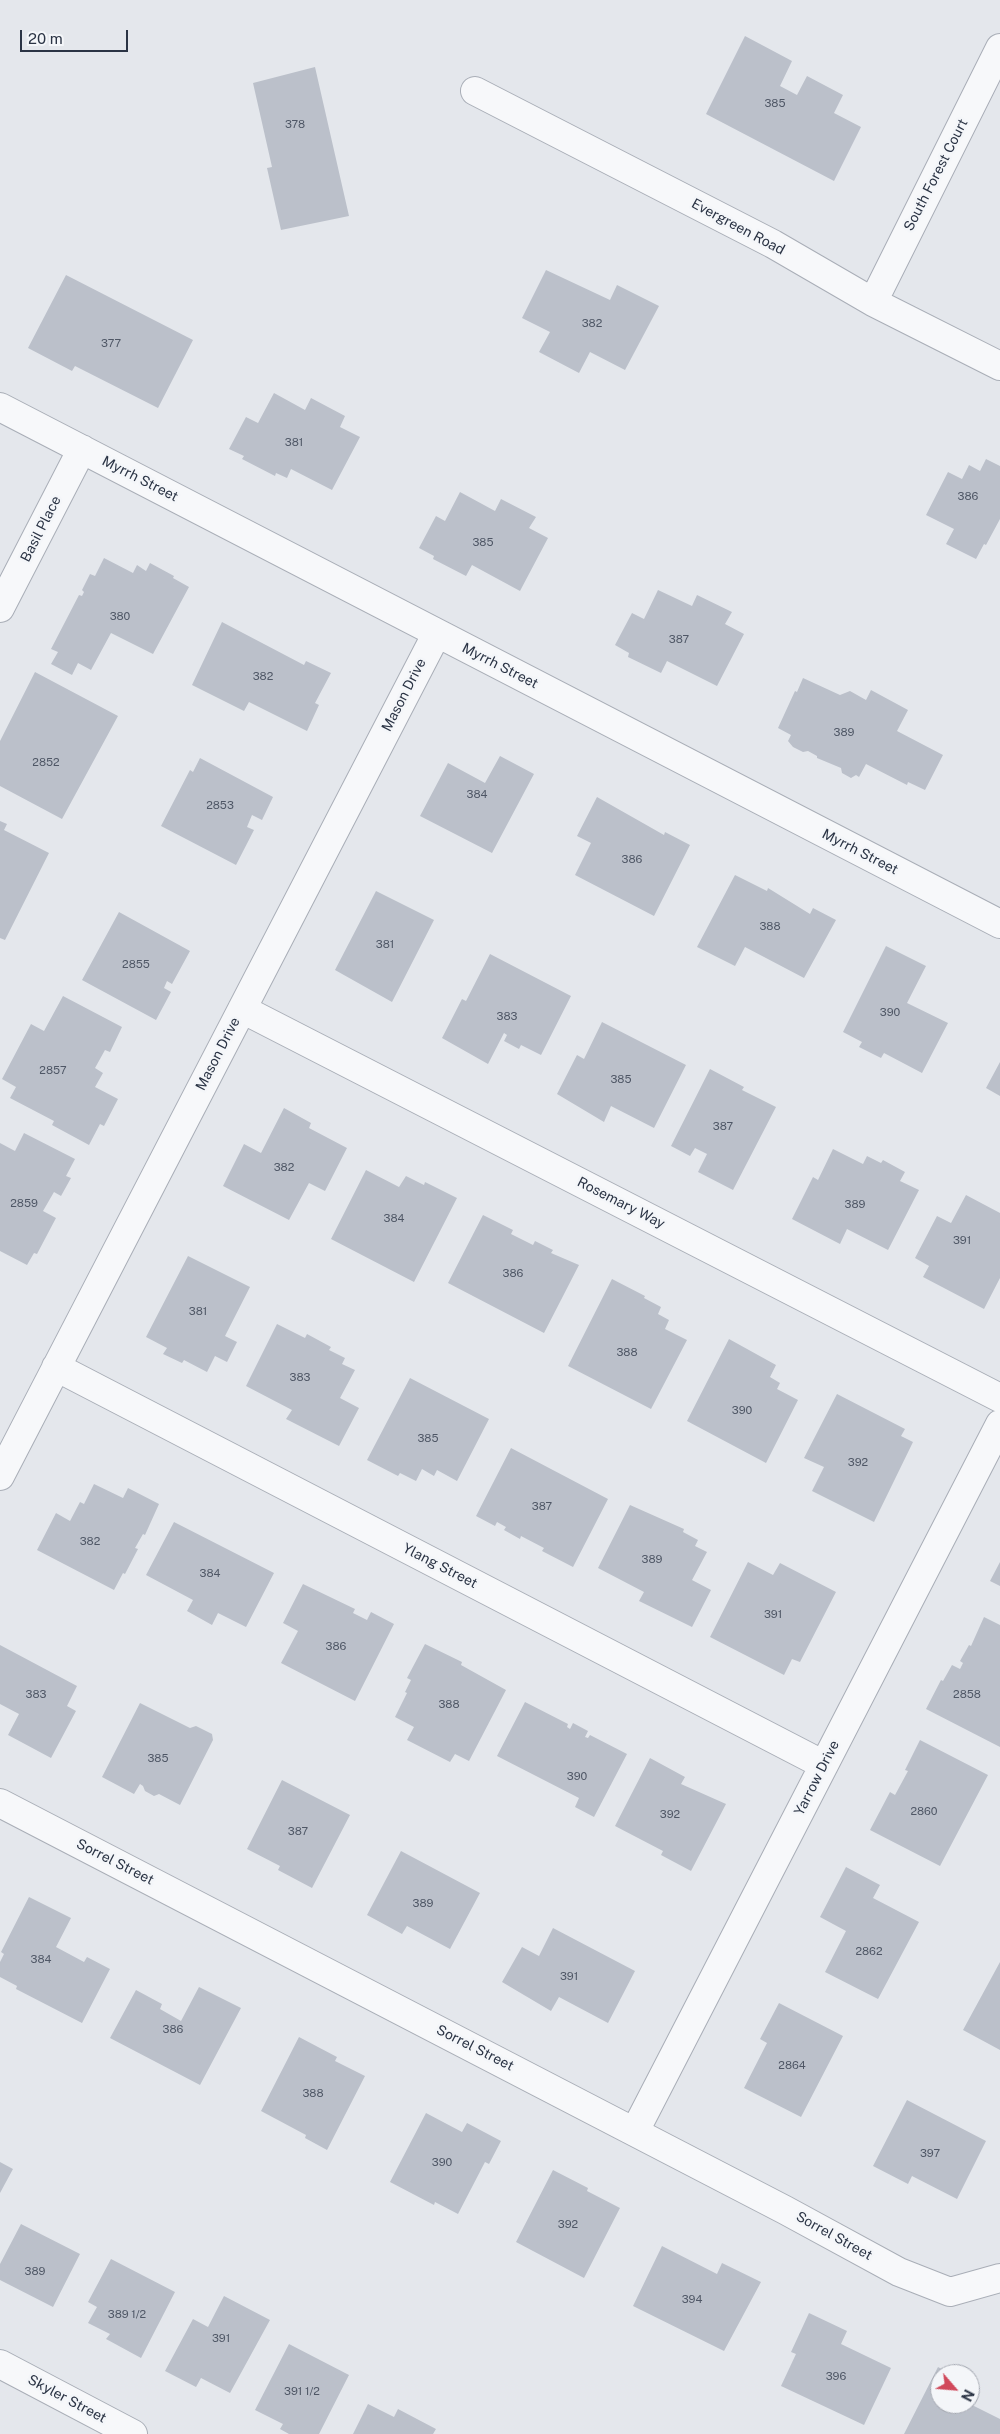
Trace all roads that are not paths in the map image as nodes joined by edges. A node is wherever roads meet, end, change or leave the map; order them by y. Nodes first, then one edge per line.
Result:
1 (1000, 48) edge
2 (475, 91) dead end
3 (872, 302) junction
4 (1000, 366) edge
5 (0, 407) edge
6 (82, 449) junction
7 (0, 608) edge
8 (437, 633) junction
9 (1000, 924) edge
10 (242, 1009) junction
11 (56, 1367) junction
12 (1000, 1398) edge
13 (1000, 1424) edge
14 (0, 1476) edge
15 (824, 1765) junction
16 (0, 1803) edge
17 (635, 2131) junction
18 (1000, 2278) edge
19 (0, 2364) edge
20 (134, 2434) edge

1 - 3 street, South Forest Court
2 - 3 street, Evergreen Road
3 - 4 street, Evergreen Road
5 - 6 street, Myrrh Street
6 - 7 street, Basil Place
6 - 8 street, Myrrh Street
8 - 9 street, Myrrh Street
8 - 10 street, Mason Drive
10 - 11 street, Mason Drive
10 - 12 street, Rosemary Way
11 - 14 street, Mason Drive
11 - 15 street, Ylang Street
13 - 15 street, Yarrow Drive
15 - 17 street, Yarrow Drive
16 - 17 street, Sorrel Street
17 - 18 street, Sorrel Street
19 - 20 street, Skyler Street

